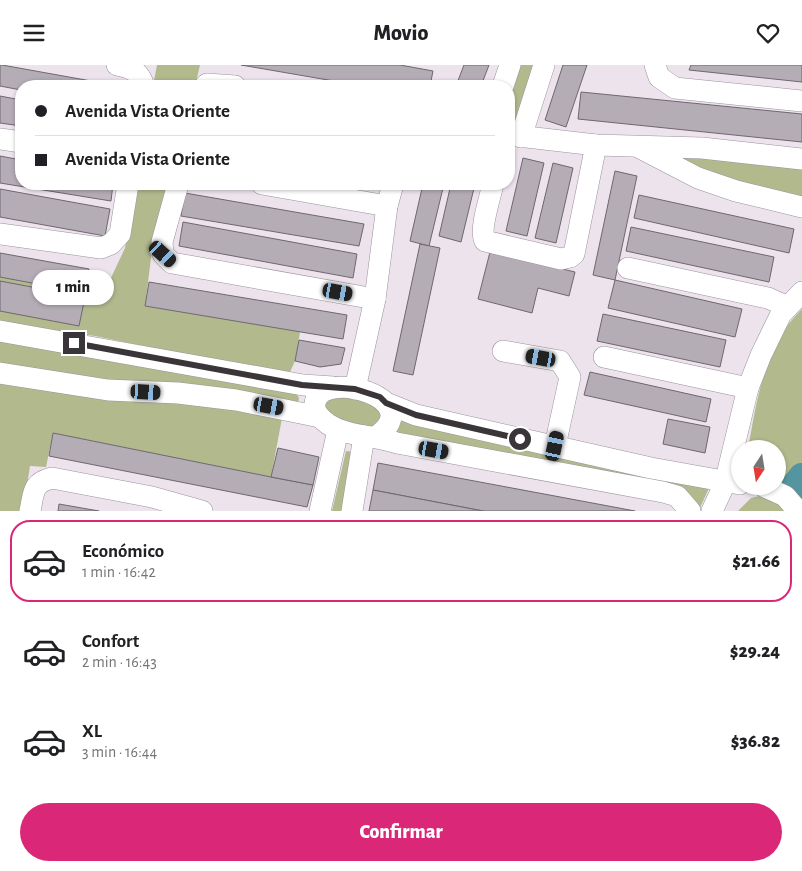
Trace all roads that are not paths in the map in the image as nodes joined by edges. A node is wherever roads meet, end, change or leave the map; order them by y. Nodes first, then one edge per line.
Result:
1 (117, 65) edge
2 (510, 65) edge
3 (544, 65) edge
4 (654, 65) edge
5 (142, 80) edge
6 (505, 80) edge
7 (802, 101) edge
8 (515, 136) edge
9 (0, 139) edge
10 (15, 141) edge
11 (596, 145) junction
12 (633, 145) junction
13 (802, 159) edge
14 (127, 190) edge
15 (176, 190) edge
16 (296, 190) edge
17 (391, 190) edge
18 (492, 190) edge
19 (387, 206) junction
20 (802, 207) edge
21 (0, 233) edge
22 (628, 268) dead end
23 (375, 299) junction
24 (795, 300) edge
25 (0, 331) edge
26 (503, 351) dead end
27 (604, 357) dead end
28 (0, 373) edge
29 (333, 387) junction
30 (748, 388) junction
31 (355, 389) junction
32 (386, 403) junction
33 (320, 417) junction
34 (338, 430) junction
35 (370, 436) junction
36 (740, 440) edge
37 (555, 446) junction
38 (731, 483) edge
39 (731, 486) edge
40 (783, 495) edge
41 (30, 511) edge
42 (202, 511) edge
43 (320, 511) edge
44 (352, 511) edge
45 (690, 511) edge
46 (712, 511) edge
47 (798, 511) edge

1 - 5 street
2 - 6 street
3 - 8 street
4 - 7 street
8 - 11 street
9 - 10 street
11 - 12 street
11 - 18 street
12 - 13 street
12 - 20 street
14 - 21 street
15 - 23 street
16 - 19 street
17 - 19 street
19 - 23 street
22 - 24 street
23 - 31 street
24 - 30 street
25 - 29 street
26 - 37 street
27 - 30 street
28 - 33 street
29 - 31 street
29 - 33 street
30 - 36 street
31 - 32 street
32 - 35 street
32 - 37 street
33 - 34 street
34 - 35 street
34 - 43 street
35 - 44 street
35 - 45 street
37 - 38 street
39 - 46 street
40 - 47 street
41 - 42 street

